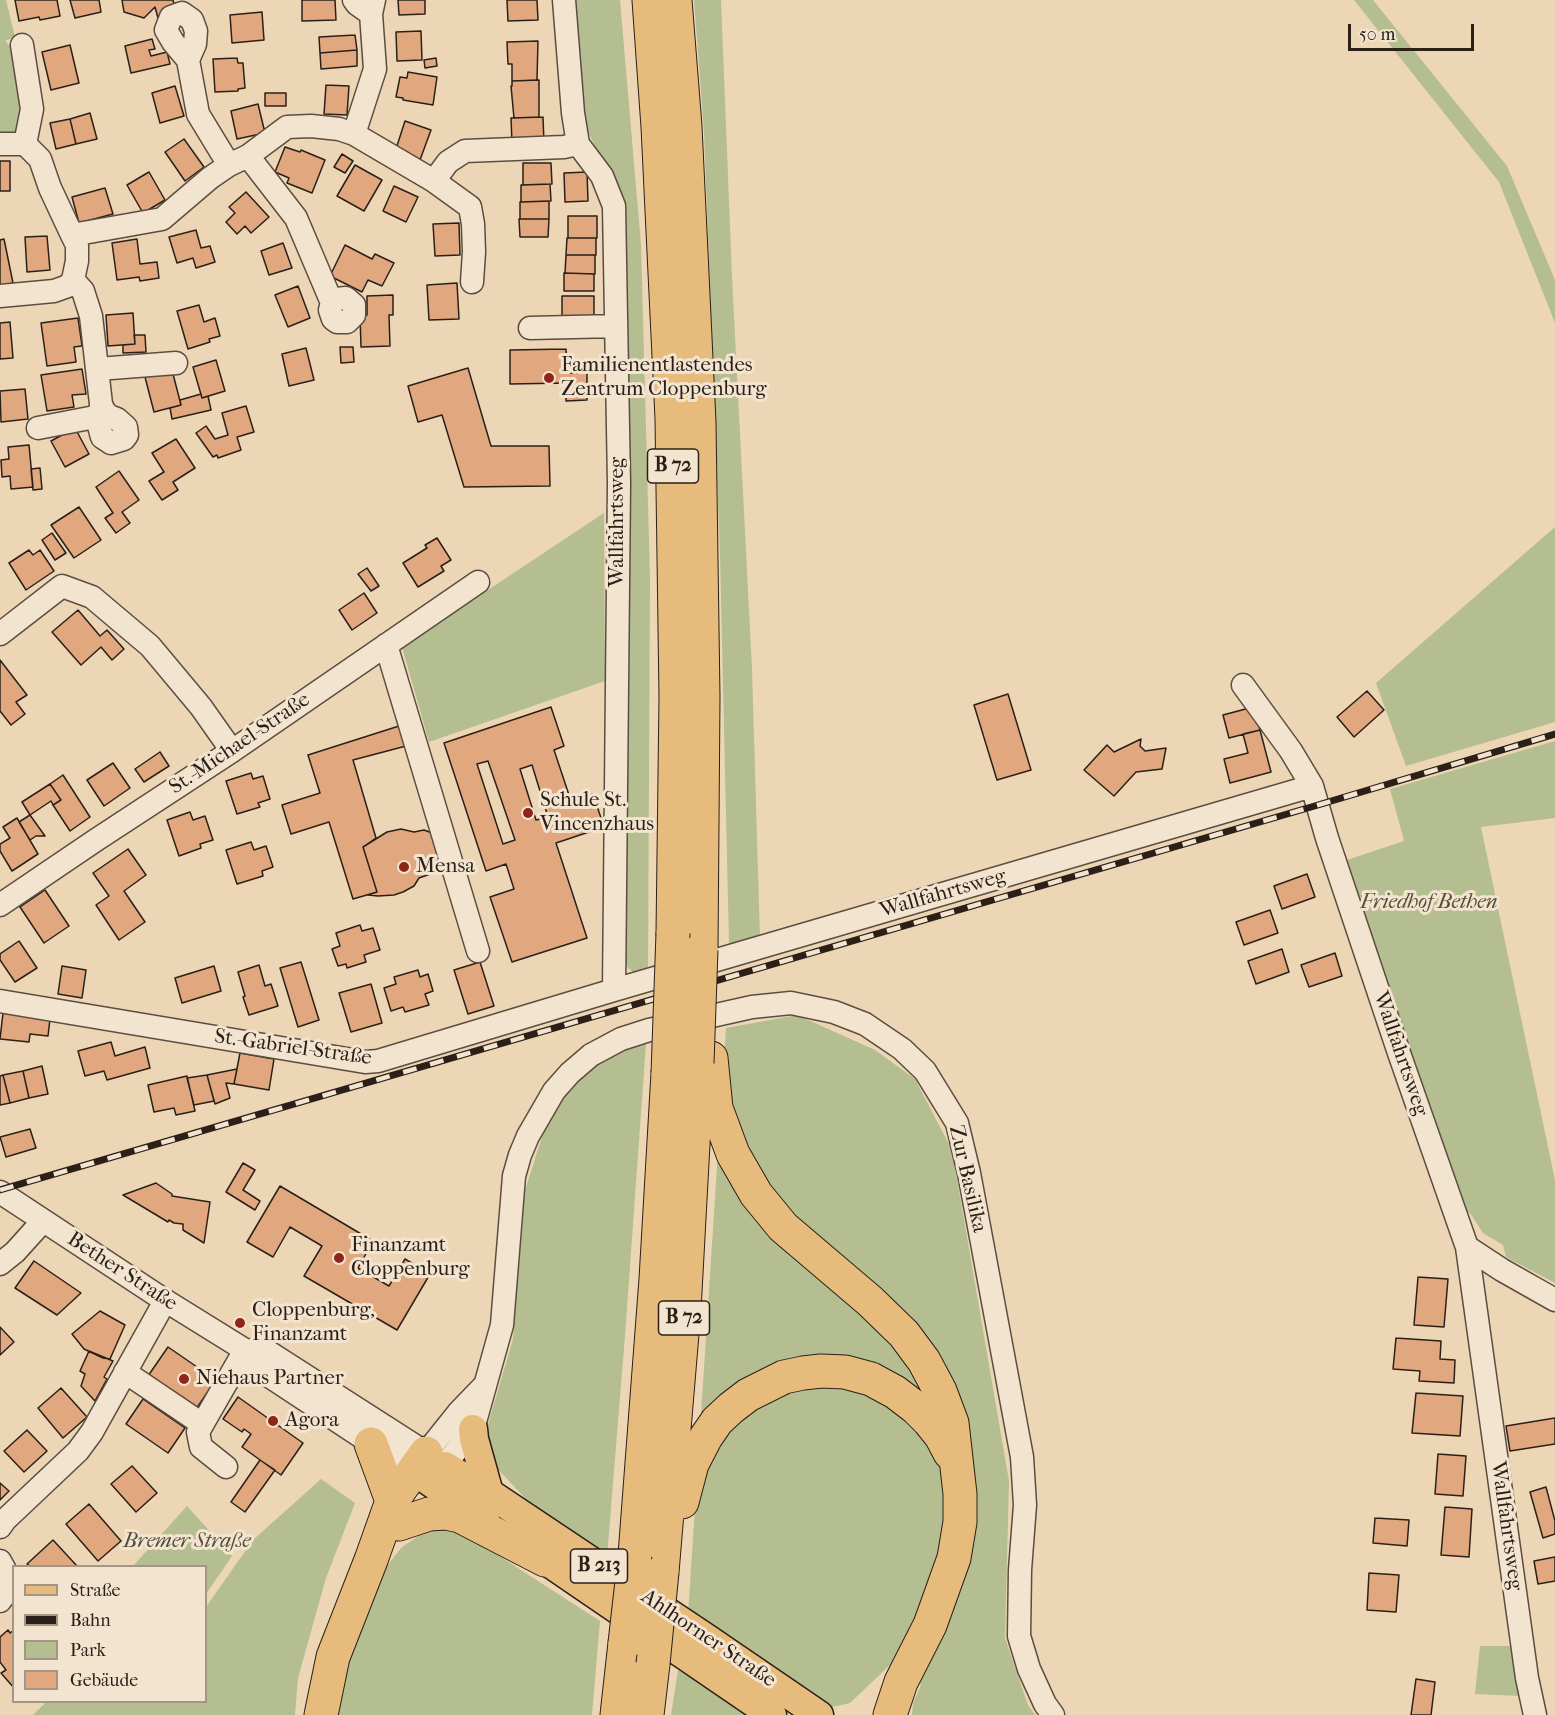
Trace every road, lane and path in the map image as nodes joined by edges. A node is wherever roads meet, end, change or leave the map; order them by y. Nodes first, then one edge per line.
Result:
1 (564, 0) edge
2 (649, 0) edge
3 (675, 0) edge
4 (366, 5) edge
5 (22, 45) dead end
6 (188, 60) dead end
7 (354, 134) junction
8 (0, 144) edge
9 (25, 144) junction
10 (578, 144) junction
11 (238, 161) junction
12 (434, 181) junction
13 (72, 235) junction
14 (73, 280) junction
15 (472, 282) dead end
16 (0, 296) edge
17 (332, 303) dead end
18 (616, 326) junction
19 (530, 328) dead end
20 (176, 363) dead end
21 (98, 369) junction
22 (38, 428) dead end
23 (478, 582) dead end
24 (0, 634) edge
25 (386, 645) junction
26 (1243, 685) dead end
27 (231, 751) junction
28 (1312, 786) junction
29 (0, 904) edge
30 (692, 937) junction
31 (478, 951) dead end
32 (614, 990) junction
33 (0, 1001) edge
34 (692, 1065) junction
35 (0, 1192) edge
36 (43, 1221) junction
37 (1467, 1247) junction
38 (0, 1264) edge
39 (1555, 1300) edge
40 (165, 1301) junction
41 (245, 1350) junction
42 (125, 1372) junction
43 (485, 1385) junction
44 (202, 1424) junction
45 (473, 1429) junction
46 (371, 1444) junction
47 (226, 1467) dead end
48 (428, 1468) junction
49 (958, 1468) junction
50 (489, 1493) junction
51 (396, 1513) junction
52 (0, 1527) edge
53 (545, 1560) junction
54 (0, 1561) edge
55 (665, 1574) junction
56 (7, 1590) edge
57 (901, 1682) junction
58 (615, 1709) edge
59 (321, 1715) edge
60 (647, 1715) edge
61 (772, 1715) edge
62 (819, 1715) edge
63 (868, 1715) edge
64 (890, 1715) edge
65 (1053, 1715) edge
66 (1535, 1715) edge

1 - 10 street, Wallfahrtsweg
2 - 30 highway, B 72
3 - 30 highway, B 72
4 - 7 street
5 - 9 street
6 - 11 street
7 - 11 street
7 - 12 street
8 - 9 street
9 - 13 street
10 - 12 street
10 - 18 street, Wallfahrtsweg
11 - 13 street
11 - 17 street
12 - 15 street
13 - 14 street
14 - 16 street
14 - 21 street
18 - 19 street
18 - 32 street, Wallfahrtsweg
20 - 21 street
21 - 22 street
23 - 25 street, St.-Michael-Straße
24 - 27 street
25 - 27 street, St.-Michael-Straße
25 - 31 street
26 - 28 street
27 - 29 street, St.-Michael-Straße
28 - 32 street, Wallfahrtsweg
28 - 37 street, Wallfahrtsweg
30 - 34 highway, B 72, bridge
32 - 33 street, St.-Gabriel-Straße
34 - 49 highway, B 72
34 - 55 highway, B 72
34 - 58 highway, B 72, bridge
35 - 36 street, Bether Straße
36 - 38 street
36 - 40 street, Bether Straße
37 - 39 street
37 - 66 street, Wallfahrtsweg
40 - 41 street, Bether Straße
40 - 42 street
41 - 44 street
41 - 46 street, Bether Straße
41 - 48 street, Bether Straße
42 - 44 street
42 - 52 street
43 - 45 street, Zur Basilika
43 - 48 street, Zur Basilika
43 - 65 street, Zur Basilika
44 - 47 street
45 - 48 street, Zur Basilika
45 - 50 main road
46 - 48 street, Bether Straße
46 - 51 highway
48 - 50 main road, Ahlhorner Straße / B 213
48 - 51 highway
48 - 53 main road, Ahlhorner Straße / B 213
49 - 55 highway, B 72
49 - 57 highway, B 72
50 - 62 main road, Ahlhorner Straße / B 213
51 - 53 highway, B 213
51 - 59 highway
53 - 61 main road, Ahlhorner Straße / B 213
54 - 56 street
55 - 60 highway, B 72, bridge
57 - 63 highway, B 72
57 - 64 highway, B 72

